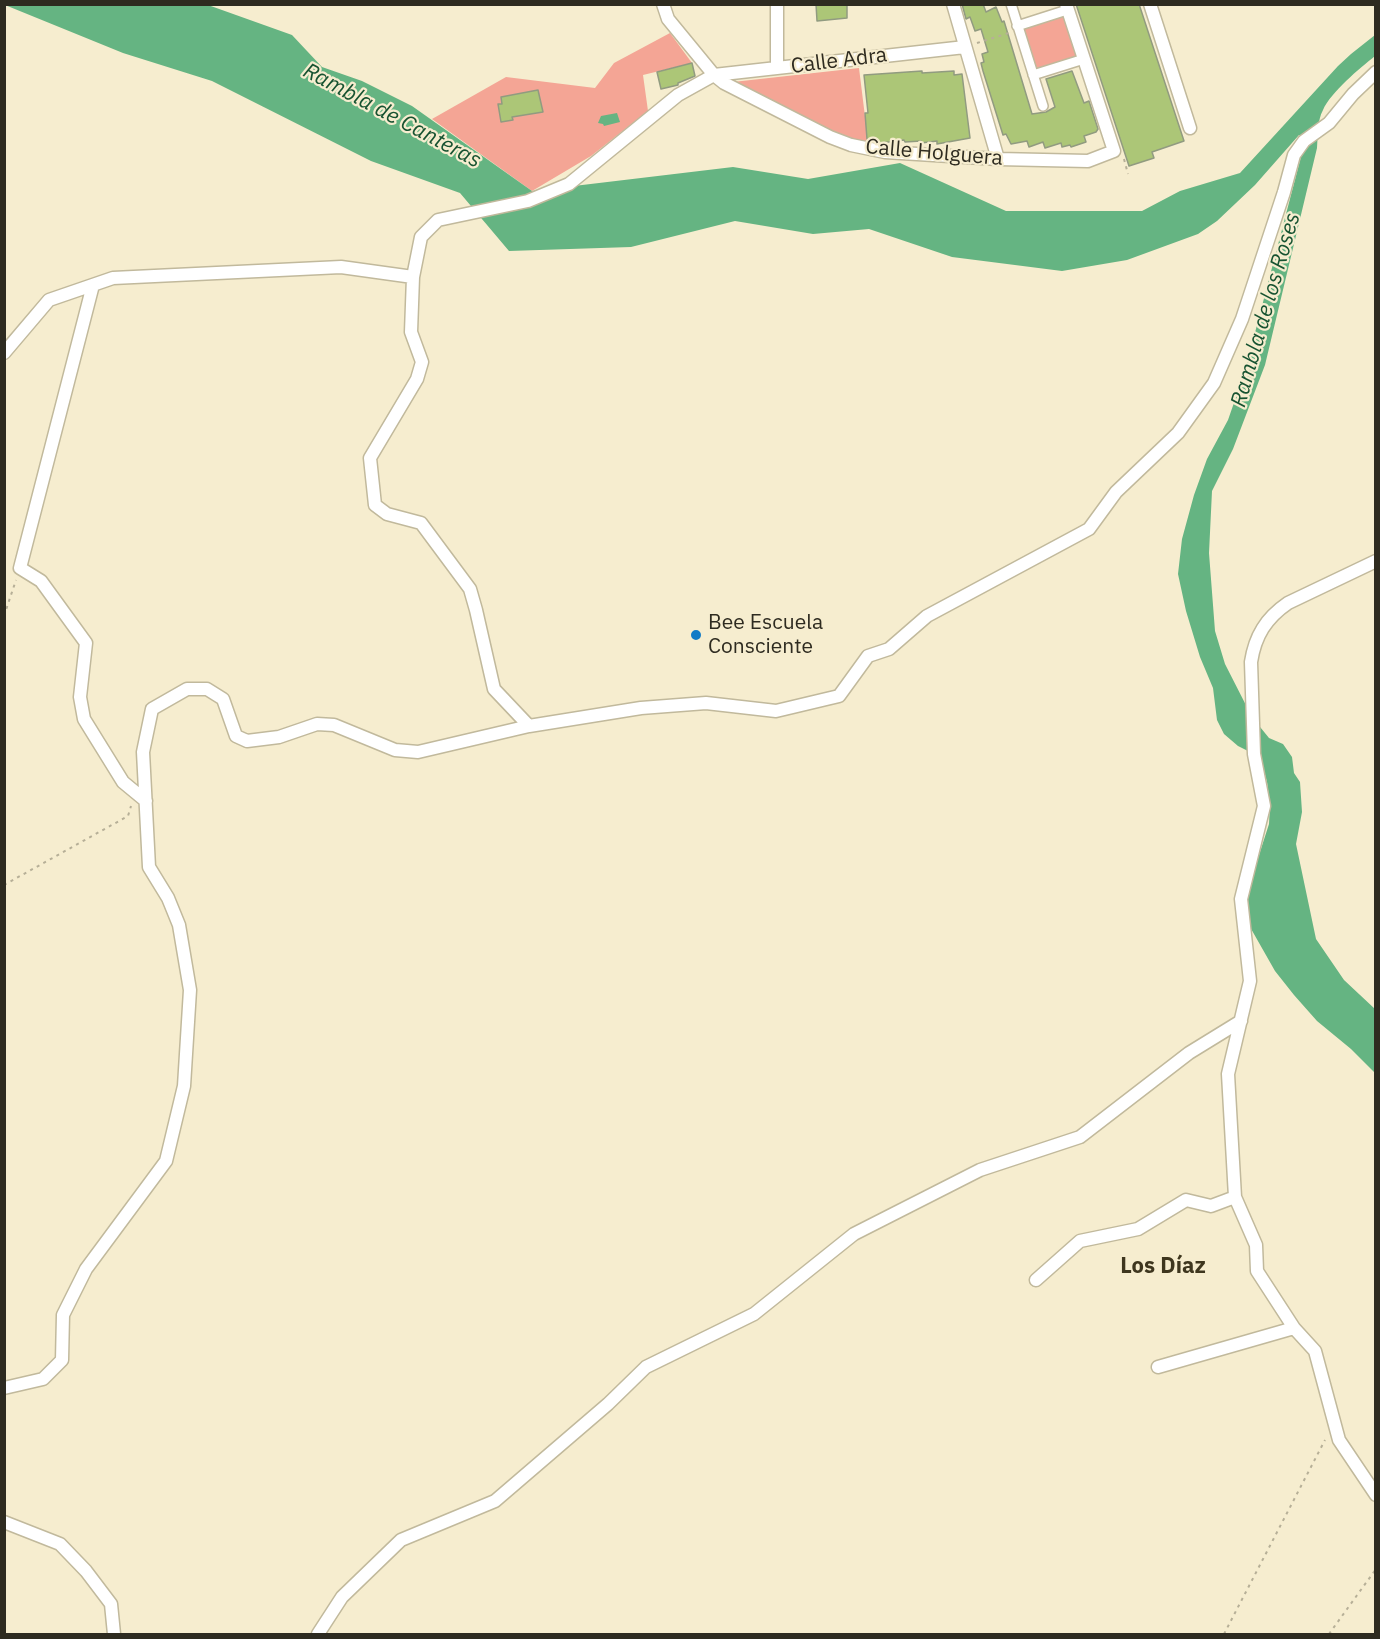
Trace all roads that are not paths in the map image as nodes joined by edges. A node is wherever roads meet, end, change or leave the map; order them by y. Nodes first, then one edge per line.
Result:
1 (663, 4) edge
2 (777, 4) edge
3 (952, 4) edge
4 (1011, 4) edge
5 (1150, 4) edge
6 (1067, 7) edge
7 (1018, 28) junction
8 (968, 46) junction
9 (1083, 59) junction
10 (777, 68) junction
11 (1376, 72) edge
12 (714, 75) junction
13 (1033, 75) junction
14 (1043, 106) dead end
15 (1190, 128) dead end
16 (998, 159) junction
17 (413, 276) junction
18 (93, 285) junction
19 (4, 353) edge
20 (1376, 561) edge
21 (529, 726) junction
22 (146, 801) junction
23 (1241, 1021) junction
24 (1235, 1197) junction
25 (1036, 1280) dead end
26 (1294, 1328) junction
27 (1158, 1367) dead end
28 (4, 1388) edge
29 (1376, 1494) edge
30 (4, 1522) edge
31 (114, 1635) edge
32 (318, 1635) edge

1 - 12 street, Calle Holguera
2 - 10 street
3 - 8 street
4 - 7 street
5 - 15 street
6 - 7 street
6 - 9 street
7 - 13 street
8 - 10 street, Calle Adra
8 - 16 street
9 - 13 street
9 - 16 street, Calle Holguera
10 - 12 street, Calle Adra
11 - 21 street
12 - 16 street, Calle Holguera
12 - 17 street
13 - 14 street
17 - 18 street
17 - 21 street
18 - 19 street
18 - 22 street
20 - 23 street
21 - 22 street
22 - 28 street
23 - 24 street
23 - 32 street
24 - 25 street
24 - 26 street
26 - 27 street
26 - 29 street
30 - 31 street

